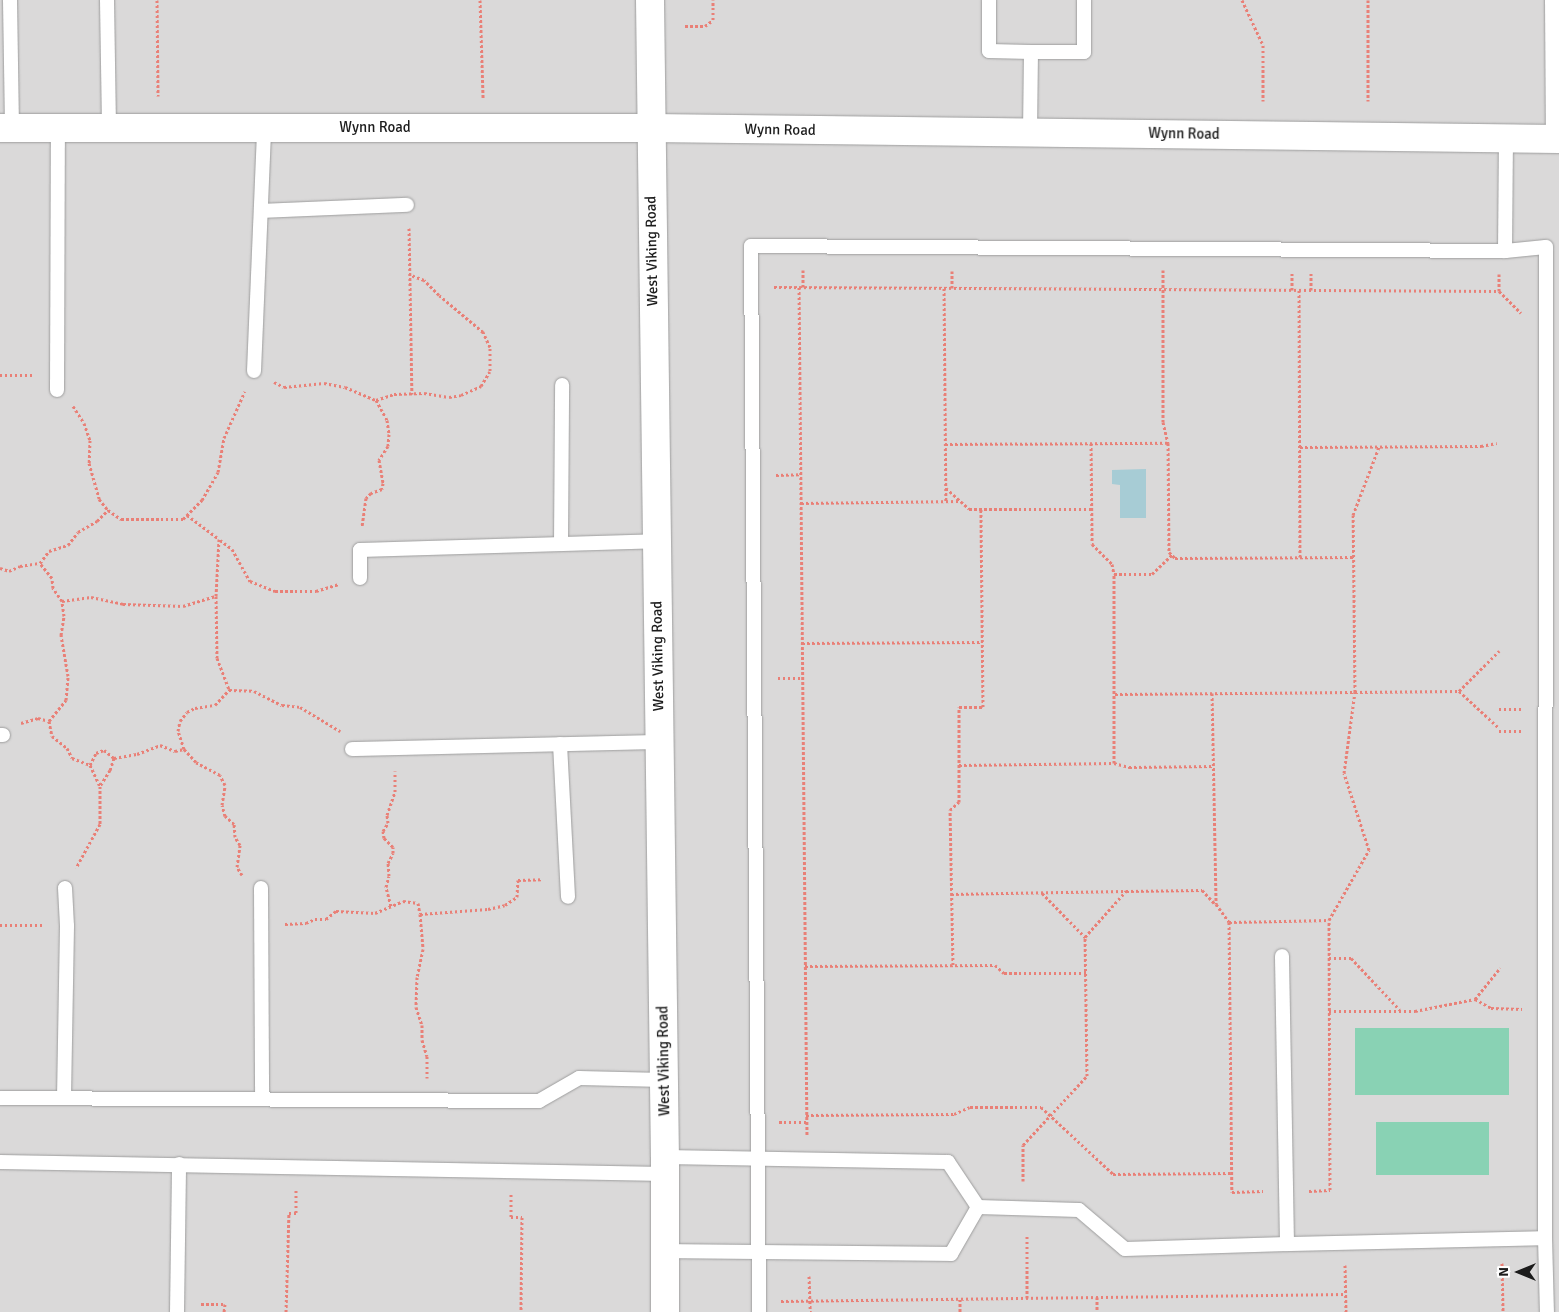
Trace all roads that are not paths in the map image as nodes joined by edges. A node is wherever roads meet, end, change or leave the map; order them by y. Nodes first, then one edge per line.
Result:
1 (10, 0) edge
2 (107, 0) edge
3 (650, 0) edge
4 (989, 0) edge
5 (1084, 0) edge
6 (1552, 0) edge
7 (1031, 52) junction
8 (6, 128) edge
9 (58, 128) junction
10 (109, 128) junction
11 (264, 128) junction
12 (651, 128) junction
13 (1030, 133) junction
14 (1506, 138) junction
15 (1556, 139) edge
16 (407, 205) road end
17 (261, 211) junction
18 (1502, 251) junction
19 (254, 371) road end
20 (57, 383) road end
21 (562, 385) dead end
22 (656, 541) junction
23 (561, 544) junction
24 (360, 578) road end
25 (660, 742) junction
26 (560, 744) junction
27 (352, 749) road end
28 (65, 888) road end
29 (261, 888) road end
30 (568, 897) dead end
31 (1282, 956) dead end
32 (664, 1080) junction
33 (0, 1098) edge
34 (64, 1098) junction
35 (262, 1098) junction
36 (758, 1159) junction
37 (0, 1162) edge
38 (179, 1164) junction
39 (665, 1166) junction
40 (978, 1207) junction
41 (1545, 1238) junction
42 (1286, 1244) junction
43 (665, 1251) junction
44 (758, 1252) junction
45 (759, 1307) edge
46 (177, 1308) edge
47 (665, 1312) edge
48 (1547, 1312) edge

1 - 8 lane
2 - 10 lane
3 - 12 street, West Viking Road
4 - 7 lane
5 - 7 lane
6 - 15 lane
7 - 13 lane
8 - 9 street, Wynn Road
9 - 10 street, Wynn Road
9 - 20 lane
10 - 11 street, Wynn Road
11 - 12 street, Wynn Road
11 - 17 lane
12 - 13 street, Wynn Road
12 - 22 street, West Viking Road
13 - 14 street, Wynn Road
14 - 15 street, Wynn Road
14 - 18 lane
16 - 17 lane
17 - 19 lane
18 - 36 lane
18 - 41 lane
21 - 23 lane
22 - 23 lane
22 - 25 street, West Viking Road
23 - 24 lane
25 - 26 lane
25 - 32 street, West Viking Road
26 - 27 lane
26 - 30 lane
28 - 34 lane
29 - 35 lane
31 - 42 lane
32 - 35 lane
32 - 39 street, West Viking Road
33 - 34 lane
34 - 35 lane
36 - 39 lane
36 - 40 lane
36 - 44 lane
37 - 38 lane
38 - 39 lane
38 - 46 lane
39 - 43 street, West Viking Road
40 - 42 lane
40 - 44 lane
41 - 42 lane
41 - 48 lane
43 - 44 lane
43 - 47 street, West Viking Road
44 - 45 lane

